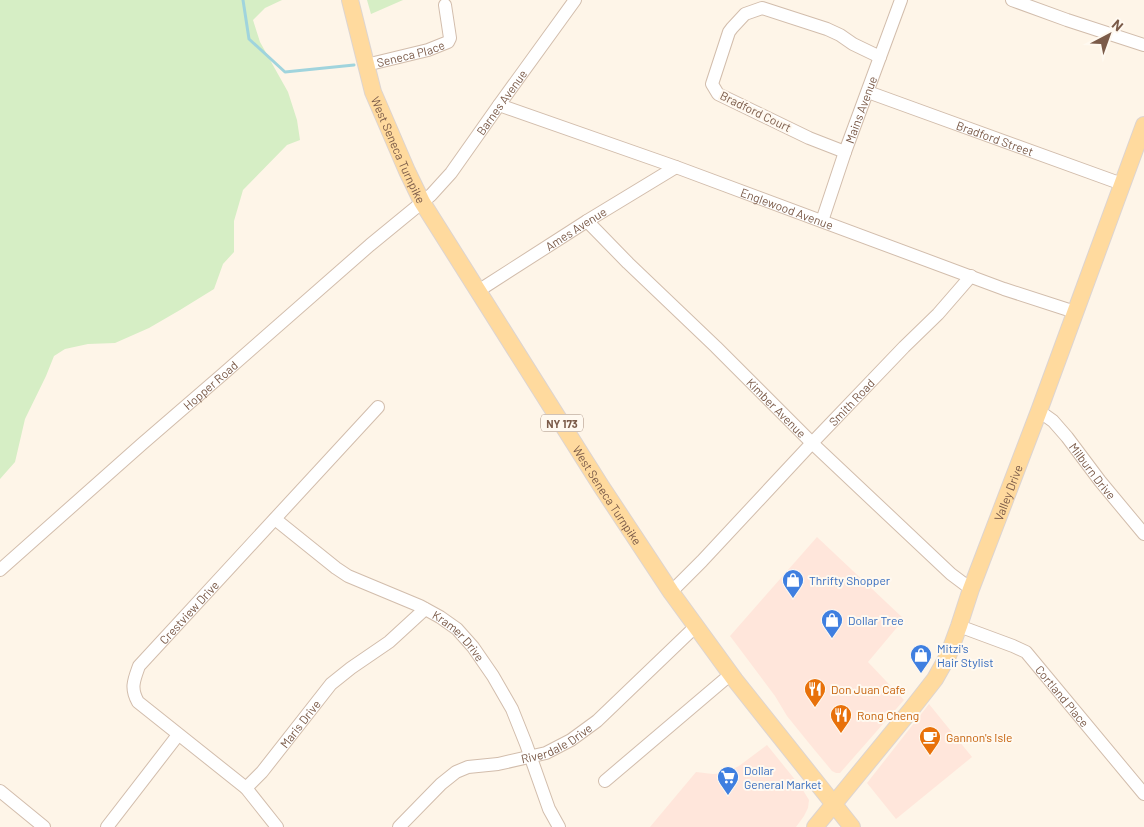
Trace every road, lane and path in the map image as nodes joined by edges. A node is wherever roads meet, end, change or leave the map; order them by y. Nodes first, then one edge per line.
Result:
1 (350, 0) edge
2 (575, 0) edge
3 (901, 0) edge
4 (1012, 0) edge
5 (445, 5) dead end
6 (1144, 45) edge
7 (880, 57) junction
8 (366, 65) junction
9 (868, 92) junction
10 (499, 105) junction
11 (1144, 125) edge
12 (845, 152) junction
13 (676, 167) junction
14 (1122, 184) junction
15 (422, 202) junction
16 (587, 221) junction
17 (822, 221) junction
18 (972, 276) junction
19 (478, 291) junction
20 (1075, 312) junction
21 (378, 407) dead end
22 (1039, 411) junction
23 (812, 442) junction
24 (275, 519) junction
25 (1144, 534) edge
26 (0, 570) edge
27 (971, 590) junction
28 (671, 592) junction
29 (426, 609) junction
30 (959, 626) junction
31 (695, 627) junction
32 (731, 674) junction
33 (178, 735) junction
34 (530, 757) junction
35 (606, 781) dead end
36 (246, 788) junction
37 (0, 791) edge
38 (1144, 794) edge
39 (833, 804) junction
40 (44, 827) edge
41 (108, 827) edge
42 (277, 827) edge
43 (399, 827) edge
44 (559, 827) edge
45 (815, 827) edge
46 (852, 827) edge

1 - 8 main road, West Seneca Turnpike / NY 173
2 - 10 street, Barnes Avenue
3 - 7 street, Mains Avenue
4 - 6 street
5 - 8 street, Seneca Place
7 - 9 street, Mains Avenue
7 - 12 street, Bradford Court
8 - 15 main road, West Seneca Turnpike / NY 173
9 - 12 street, Mains Avenue
9 - 14 street, Bradford Street
10 - 13 street, Englewood Avenue
10 - 15 street, Barnes Avenue
11 - 14 main road, Valley Drive
12 - 17 street, Mains Avenue
13 - 16 street, Ames Avenue
13 - 17 street, Englewood Avenue
14 - 20 main road, Valley Drive
15 - 19 main road, West Seneca Turnpike / NY 173
15 - 26 street, Hopper Road
16 - 19 street, Ames Avenue
16 - 23 street, Kimber Avenue
17 - 18 street, Englewood Avenue
18 - 20 street, Englewood Avenue
18 - 23 street, Smith Road
19 - 28 main road, West Seneca Turnpike / NY 173
20 - 22 main road, Valley Drive
21 - 24 street, Crestview Drive
22 - 25 street, Milburn Drive
22 - 27 main road, Valley Drive
23 - 27 street, Kimber Avenue
23 - 28 street, Smith Road
24 - 29 street, Kramer Drive
24 - 33 street, Crestview Drive
27 - 30 main road, Valley Drive
28 - 31 main road, West Seneca Turnpike / NY 173
29 - 34 street, Kramer Drive
29 - 36 street, Maris Drive
30 - 38 street, Cortland Place
30 - 39 main road, Valley Drive
31 - 32 main road, West Seneca Turnpike / NY 173
31 - 34 street, Riverdale Drive
32 - 35 street
32 - 39 main road, West Seneca Turnpike / NY 173
33 - 36 street
33 - 41 street
34 - 43 street, Riverdale Drive
34 - 44 street, Kramer Drive
36 - 42 street
37 - 40 street
39 - 45 main road, Valley Drive
39 - 46 main road, West Seneca Turnpike / NY 173

